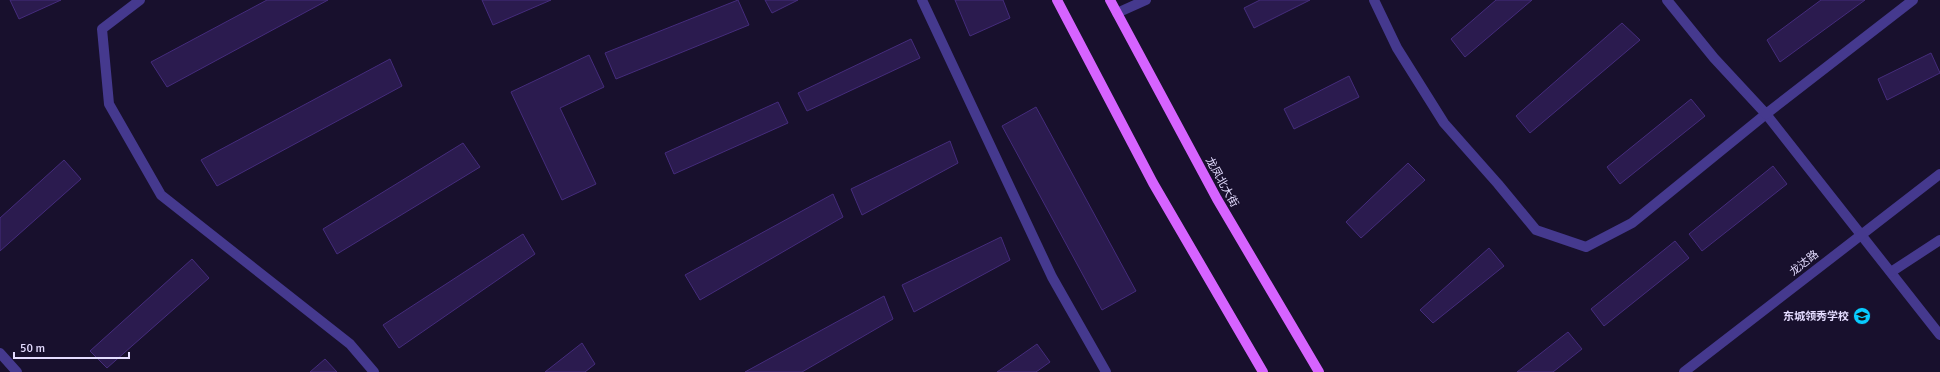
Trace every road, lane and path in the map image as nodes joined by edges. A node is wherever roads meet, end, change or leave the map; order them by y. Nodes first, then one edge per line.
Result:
1 (140, 0) edge
2 (922, 0) edge
3 (1057, 0) edge
4 (1110, 0) edge
5 (1146, 0) edge
6 (1374, 0) edge
7 (1667, 0) edge
8 (1913, 0) edge
9 (1117, 14) junction
10 (1766, 114) junction
11 (1940, 174) edge
12 (1861, 235) junction
13 (1940, 240) edge
14 (1891, 272) junction
15 (1940, 335) edge
16 (0, 354) edge
17 (17, 372) edge
18 (374, 372) edge
19 (1106, 372) edge
20 (1263, 372) edge
21 (1319, 372) edge
22 (1684, 372) edge

1 - 18 street
2 - 19 street
3 - 20 main road
4 - 9 main road, 龙凤北大街
5 - 9 street
6 - 10 street
7 - 10 street
8 - 10 street
9 - 21 main road, 龙凤北大街
10 - 12 street
11 - 12 street, 龙达路
12 - 14 street
12 - 22 street, 龙达路
13 - 14 street
14 - 15 street
16 - 17 street

